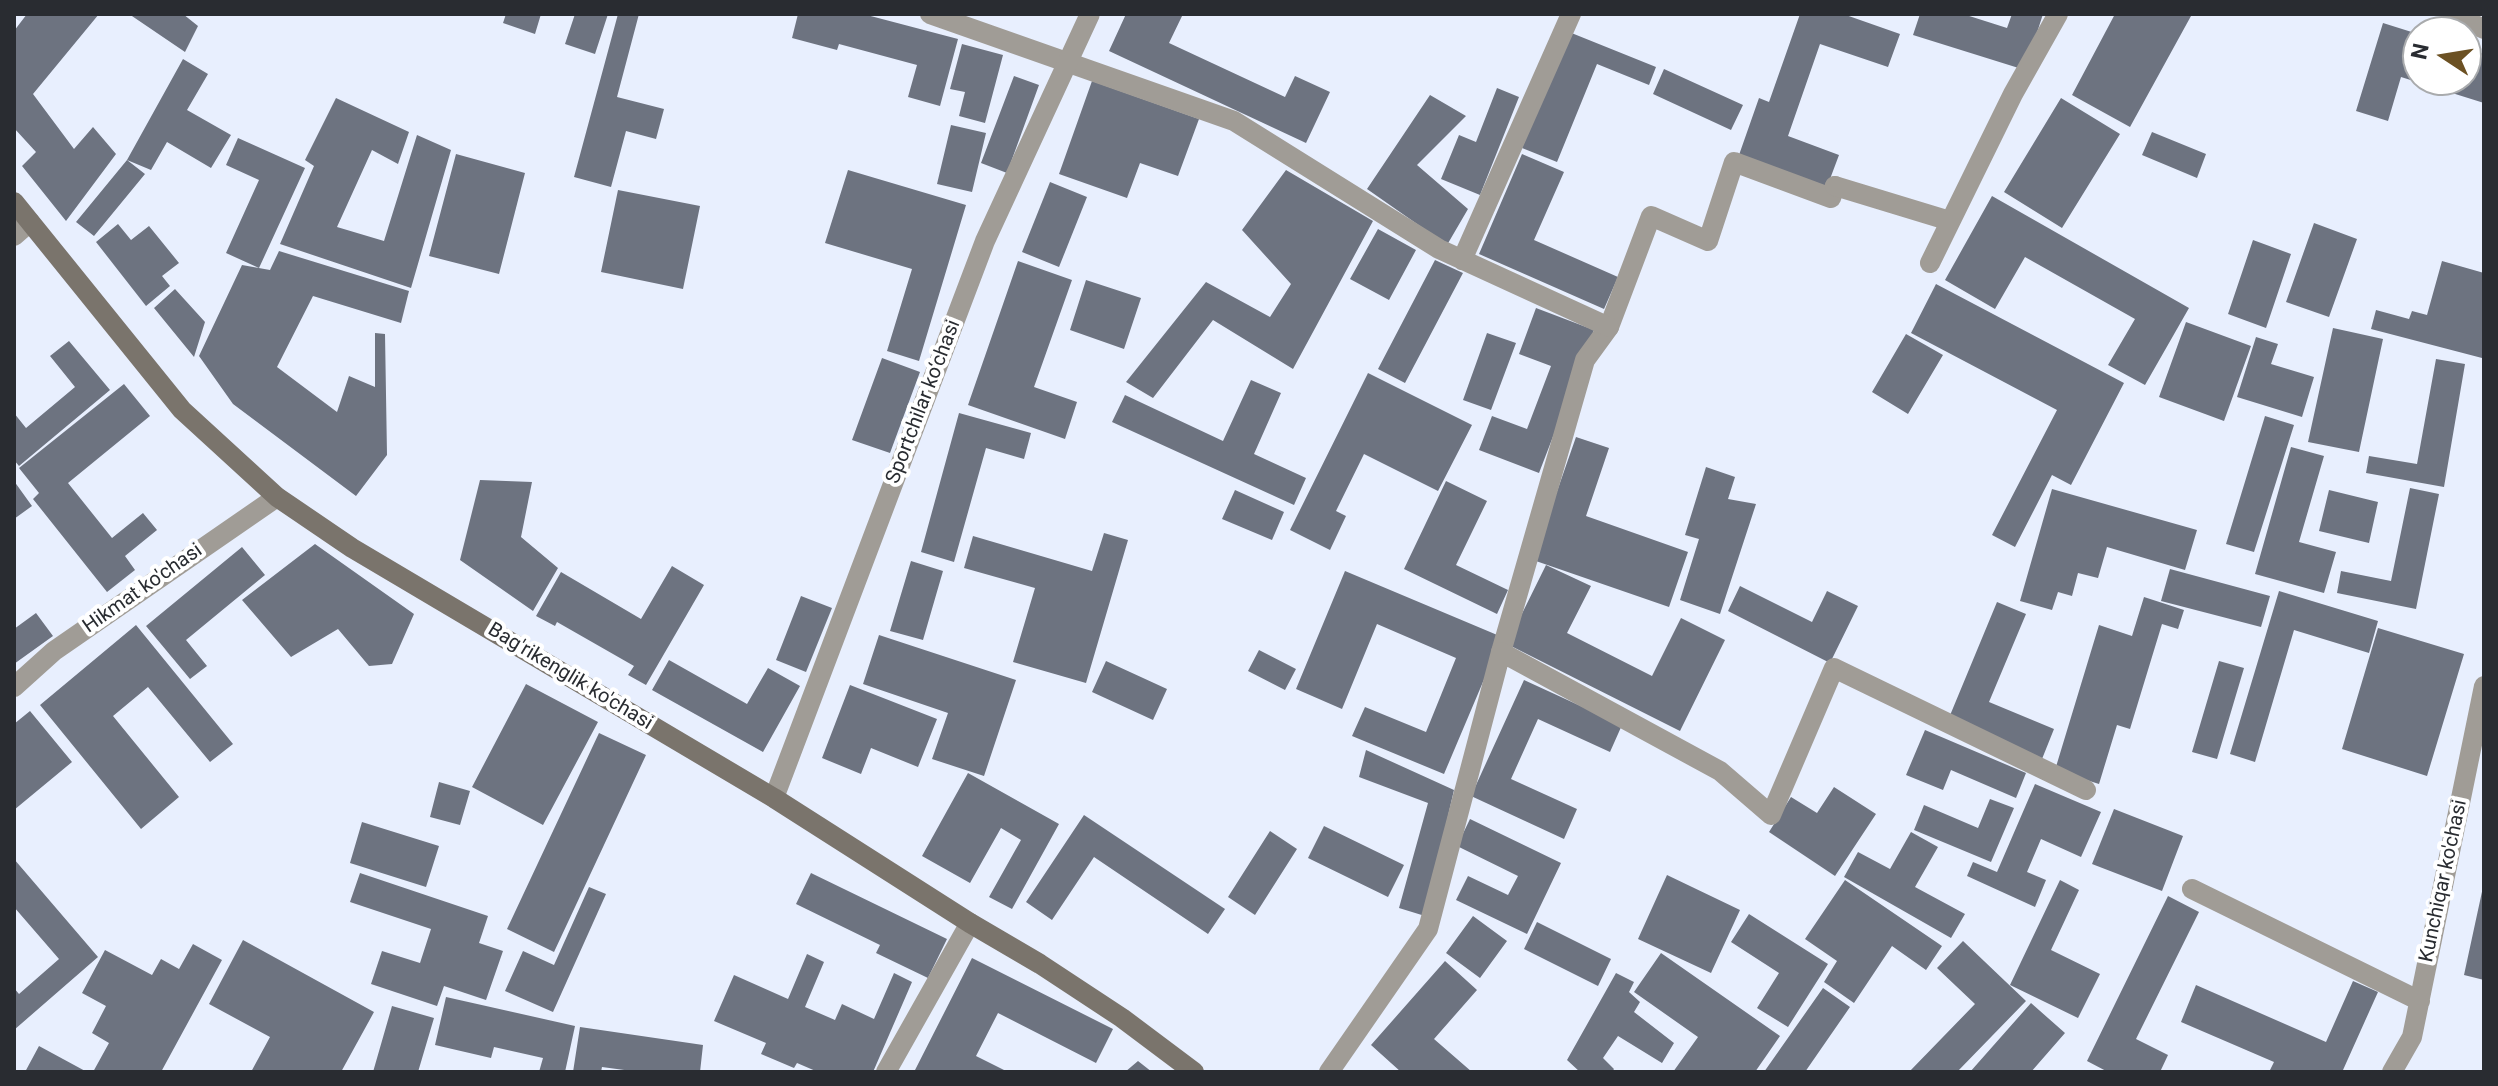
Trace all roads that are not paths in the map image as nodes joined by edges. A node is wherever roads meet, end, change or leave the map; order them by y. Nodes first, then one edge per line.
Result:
1 (930, 14) edge
2 (1090, 14) edge
3 (1571, 14) edge
4 (2058, 14) edge
5 (2452, 14) edge
6 (2484, 29) edge
7 (1068, 62) junction
8 (14, 202) edge
9 (1950, 221) junction
10 (30, 222) junction
11 (14, 236) edge
12 (1462, 260) junction
13 (1930, 263) dead end
14 (1609, 327) junction
15 (277, 497) junction
16 (1501, 652) junction
17 (2484, 686) edge
18 (14, 687) edge
19 (2086, 790) dead end
20 (774, 798) junction
21 (2192, 889) dead end
22 (970, 923) junction
23 (2420, 1001) junction
24 (886, 1072) edge
25 (1194, 1072) edge
26 (1329, 1072) edge
27 (2392, 1072) edge

1 - 7 street
2 - 7 street, Sportchilar ko‘chasi
3 - 12 street
4 - 9 street
5 - 6 street
7 - 12 street
7 - 20 street, Sportchilar ko‘chasi
8 - 10 main road, Bag'rikenglik ko'chasi
9 - 13 street
9 - 14 street
10 - 11 street
10 - 15 main road, Bag'rikenglik ko'chasi
12 - 14 street
14 - 16 street
15 - 18 street, Hikmat ko'chasi
15 - 20 main road, Bag'rikenglik ko'chasi
16 - 19 street
16 - 26 street
17 - 23 street, Kunchiqar ko'chasi
20 - 22 main road, Bag'rikenglik ko'chasi
21 - 23 street
22 - 24 street
22 - 25 main road, Bag'rikenglik ko'chasi
23 - 27 street, Kunchiqar ko'chasi

